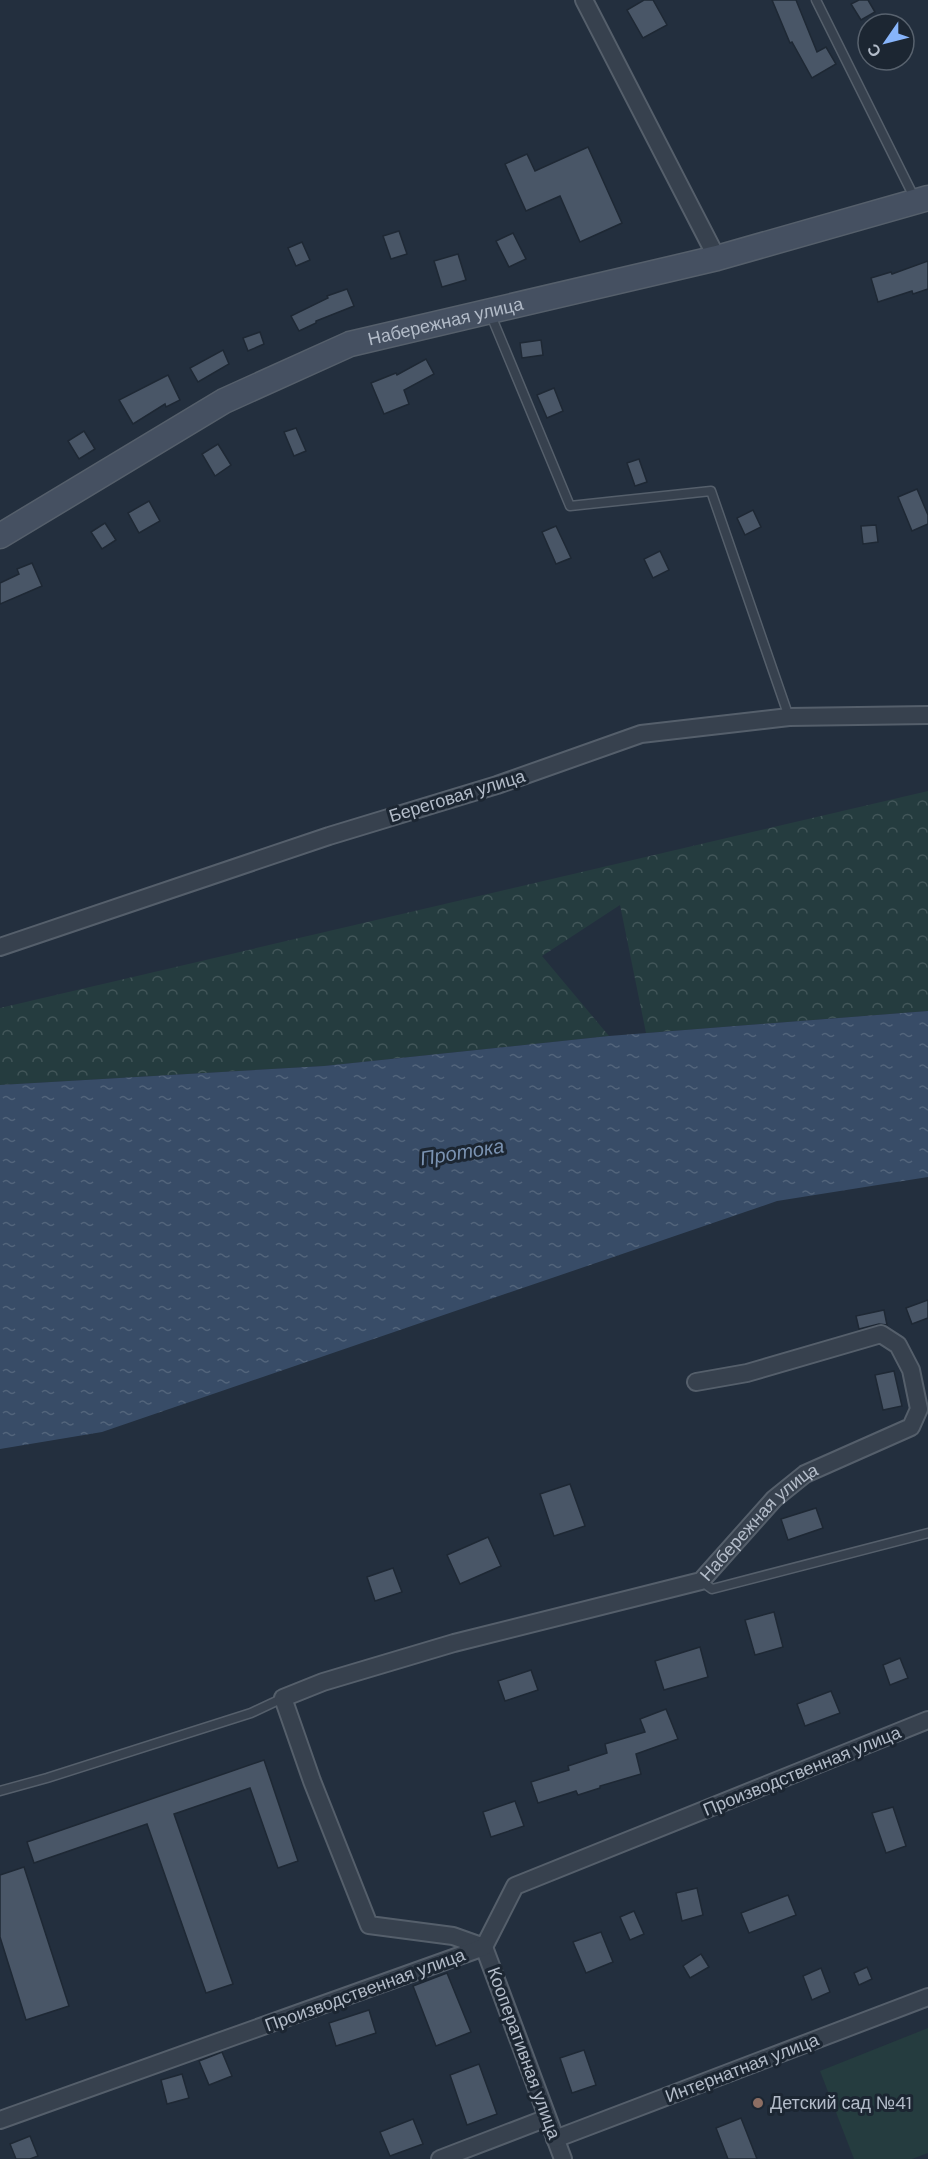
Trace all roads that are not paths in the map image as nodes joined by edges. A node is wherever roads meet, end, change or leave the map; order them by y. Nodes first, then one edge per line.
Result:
1 (584, 0) edge
2 (816, 0) edge
3 (924, 204) edge
4 (717, 258) junction
5 (490, 312) junction
6 (0, 536) edge
7 (928, 715) edge
8 (789, 717) junction
9 (0, 947) edge
10 (696, 1382) dead end
11 (928, 1533) edge
12 (701, 1581) junction
13 (283, 1698) junction
14 (928, 1720) edge
15 (0, 1791) edge
16 (484, 1947) junction
17 (928, 1997) edge
18 (547, 2118) junction
19 (0, 2120) edge
20 (555, 2139) junction
21 (440, 2159) edge
22 (563, 2159) edge

1 - 4 street
2 - 3 lane
3 - 4 street, Набережная улица
4 - 5 street, Набережная улица
5 - 6 street, Набережная улица
5 - 8 lane
7 - 8 street, Береговая улица
8 - 9 street, Береговая улица
10 - 12 street, Набережная улица
11 - 12 lane
12 - 13 street, Набережная улица
13 - 15 lane
13 - 16 street
14 - 16 street, Производственная улица
16 - 18 street, Кооперативная улица
16 - 19 street, Производственная улица
17 - 20 street, Интернатная улица
18 - 20 street, Кооперативная улица
18 - 21 street
20 - 22 street, Кооперативная улица

